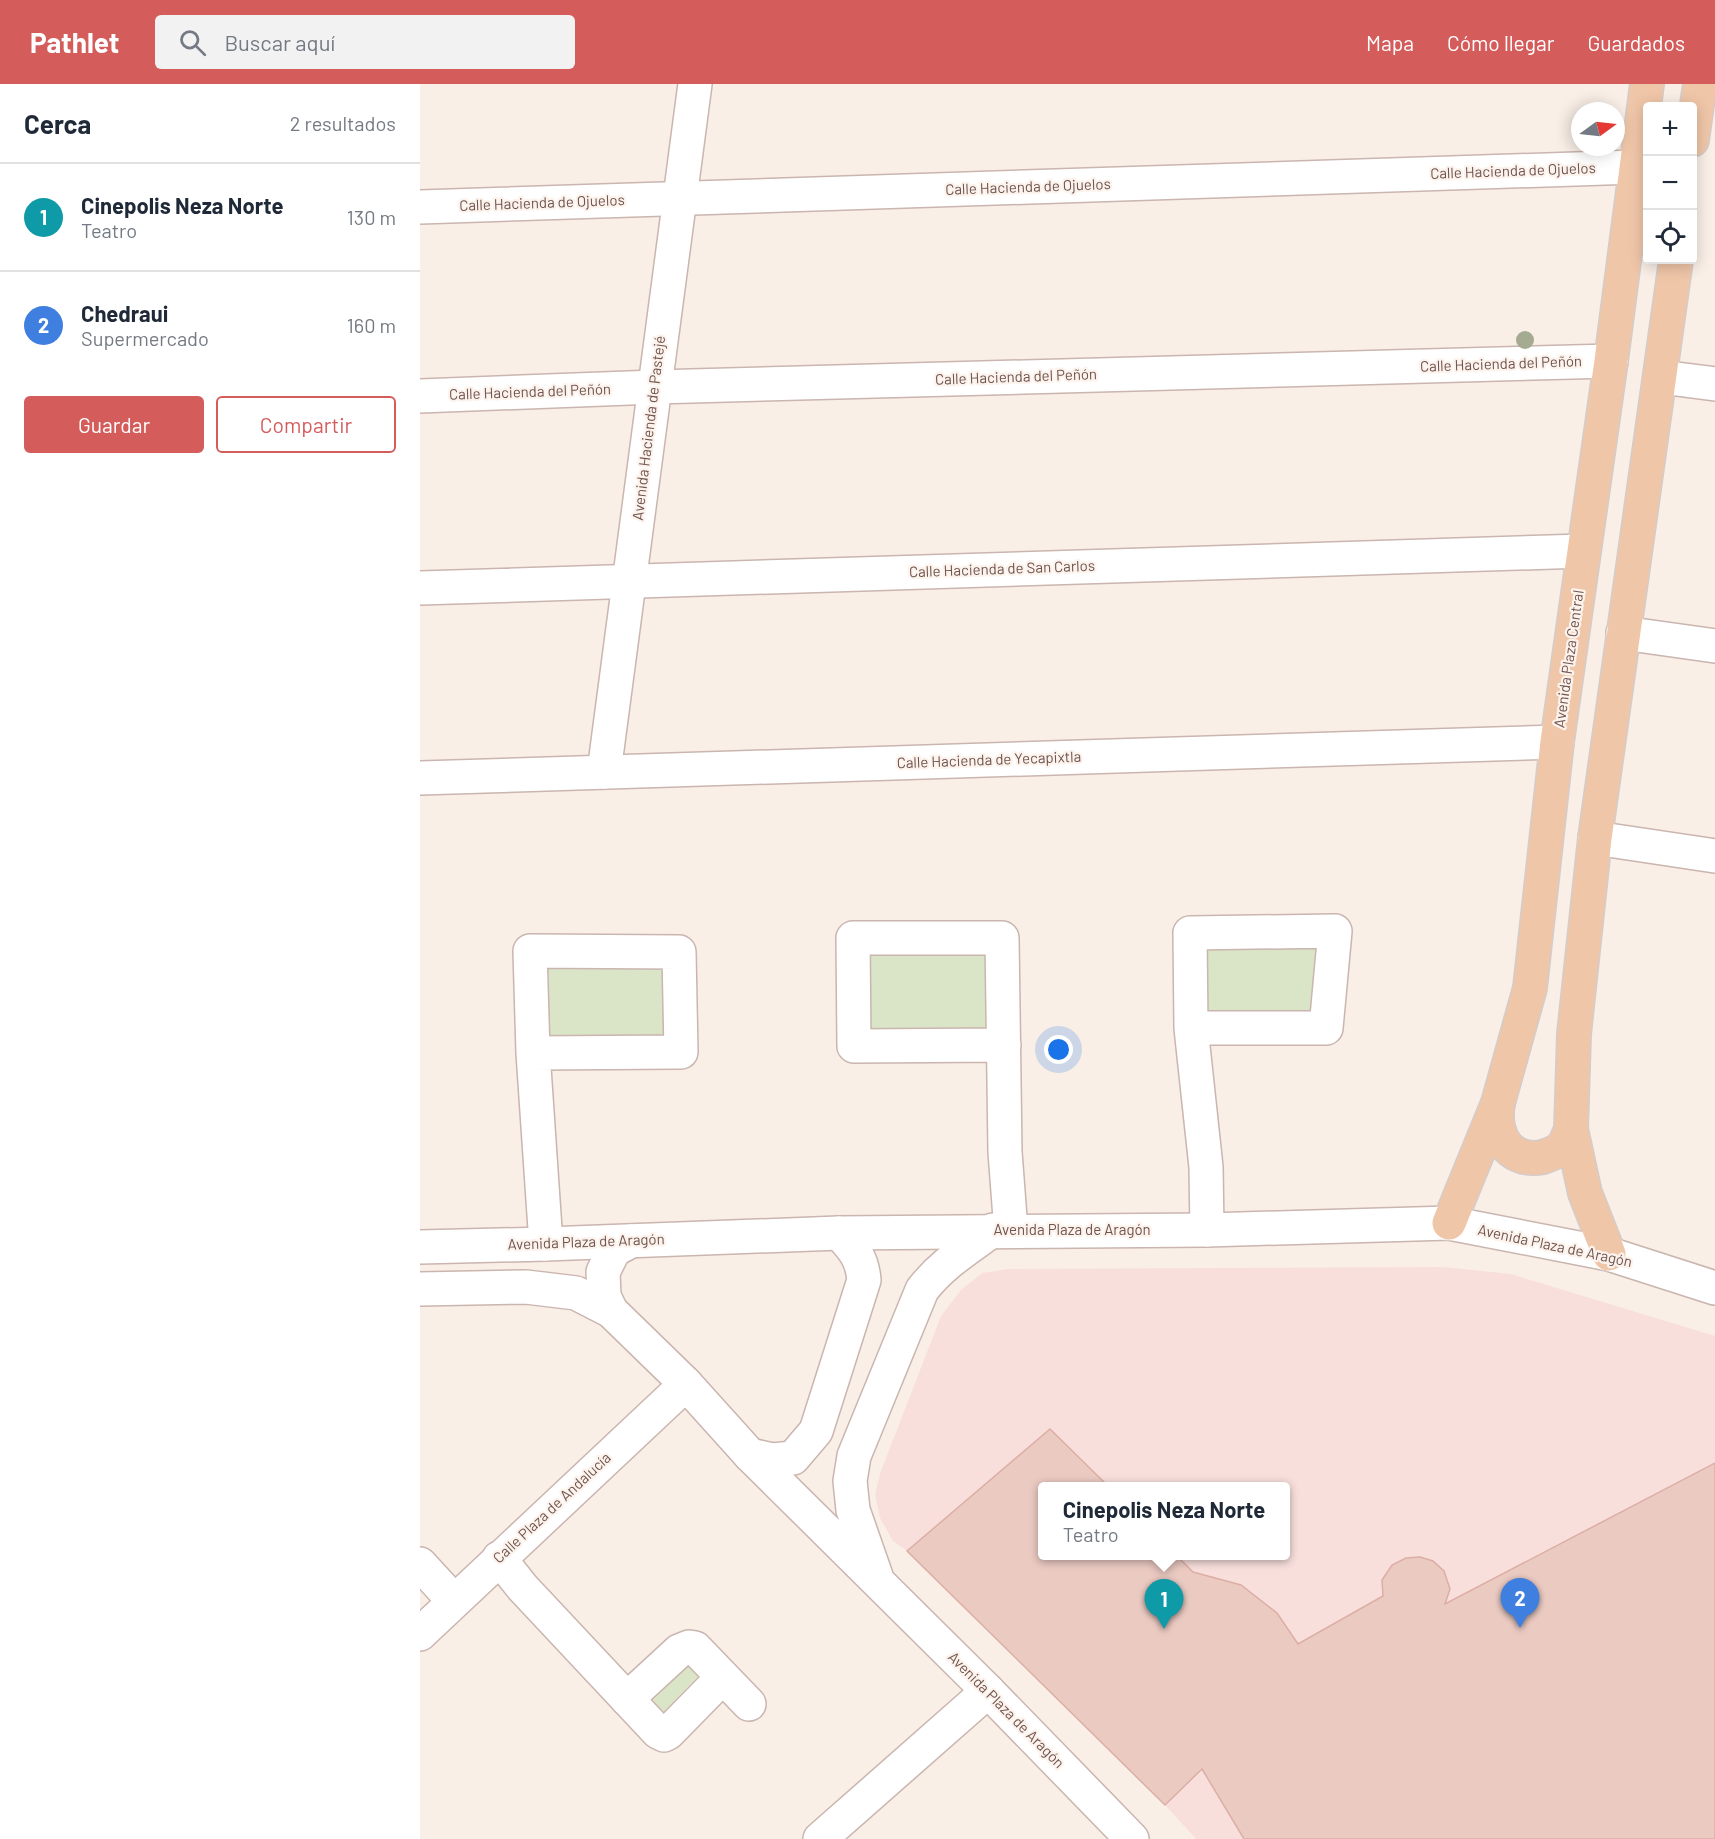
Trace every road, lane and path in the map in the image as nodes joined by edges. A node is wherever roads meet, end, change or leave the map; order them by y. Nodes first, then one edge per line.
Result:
1 (694, 84) edge
2 (1647, 84) edge
3 (1700, 84) edge
4 (1697, 105) edge
5 (1635, 167) junction
6 (679, 198) junction
7 (420, 207) edge
8 (1675, 264) edge
9 (1611, 361) junction
10 (1661, 377) junction
11 (1715, 384) edge
12 (655, 387) junction
13 (420, 396) edge
14 (1583, 551) junction
15 (629, 581) junction
16 (420, 588) edge
17 (1623, 633) junction
18 (1715, 646) edge
19 (1557, 741) junction
20 (604, 772) junction
21 (420, 778) edge
22 (1610, 840) junction
23 (1715, 856) edge
24 (1191, 1028) junction
25 (1004, 1045) junction
26 (533, 1053) junction
27 (1498, 1103) junction
28 (1571, 1129) junction
29 (1449, 1223) junction
30 (1207, 1230) junction
31 (1002, 1231) junction
32 (839, 1233) junction
33 (631, 1241) junction
34 (546, 1244) junction
35 (420, 1247) edge
36 (1609, 1254) junction
37 (1715, 1288) edge
38 (420, 1289) edge
39 (611, 1311) junction
40 (686, 1384) junction
41 (750, 1455) junction
42 (499, 1558) junction
43 (420, 1564) edge
44 (878, 1583) junction
45 (454, 1600) junction
46 (420, 1634) edge
47 (722, 1678) junction
48 (988, 1691) junction
49 (627, 1699) junction
50 (749, 1704) dead end
51 (852, 1828) edge
52 (820, 1839) edge
53 (1132, 1839) edge

1 - 6 street, Avenida Hacienda de Pastejé
2 - 5 main road, Avenida Plaza Central
3 - 4 main road
5 - 6 street, Calle Hacienda de Ojuelos
5 - 9 main road, Avenida Plaza Central
6 - 7 street, Calle Hacienda de Ojuelos
6 - 12 street, Avenida Hacienda de Pastejé
8 - 10 main road
9 - 12 street, Calle Hacienda del Peñón
9 - 14 main road, Avenida Plaza Central
10 - 11 street
10 - 17 main road
12 - 13 street, Calle Hacienda del Peñón
12 - 15 street, Avenida Hacienda de Pastejé
14 - 15 street, Calle Hacienda de San Carlos
14 - 19 main road, Avenida Plaza Central
15 - 16 street, Calle Hacienda de San Carlos
15 - 20 street, Avenida Hacienda de Pastejé
17 - 18 street
17 - 22 main road
19 - 20 street, Calle Hacienda de Yecapixtla
19 - 27 main road, Avenida Plaza Central
20 - 21 street, Calle Hacienda de Yecapixtla
22 - 23 street
22 - 28 main road
24 - 24 street
24 - 30 street
25 - 25 street
25 - 31 street
26 - 26 street
26 - 34 street
27 - 28 main road
27 - 29 main road, Avenida Plaza Central
28 - 36 main road
29 - 30 street, Avenida Plaza de Aragón
29 - 36 street, Avenida Plaza de Aragón
30 - 31 street, Avenida Plaza de Aragón
31 - 32 street, Avenida Plaza de Aragón
31 - 44 street
32 - 33 street, Avenida Plaza de Aragón
32 - 41 street
33 - 34 street, Avenida Plaza de Aragón
33 - 39 street
34 - 35 street, Avenida Plaza de Aragón
36 - 37 street, Avenida Plaza de Aragón
38 - 39 street, Avenida Plaza de Aragón
39 - 40 street, Avenida Plaza de Aragón
40 - 41 street, Avenida Plaza de Aragón
40 - 42 street, Calle Plaza de Andalucía
41 - 44 street, Avenida Plaza de Aragón
42 - 45 street, Calle Plaza de Andalucía
42 - 49 street
43 - 45 street
44 - 48 street, Avenida Plaza de Aragón
45 - 46 street, Calle Plaza de Andalucía
47 - 49 street
47 - 49 street
47 - 50 street
48 - 51 street
48 - 53 street, Avenida Plaza de Aragón
51 - 52 street

